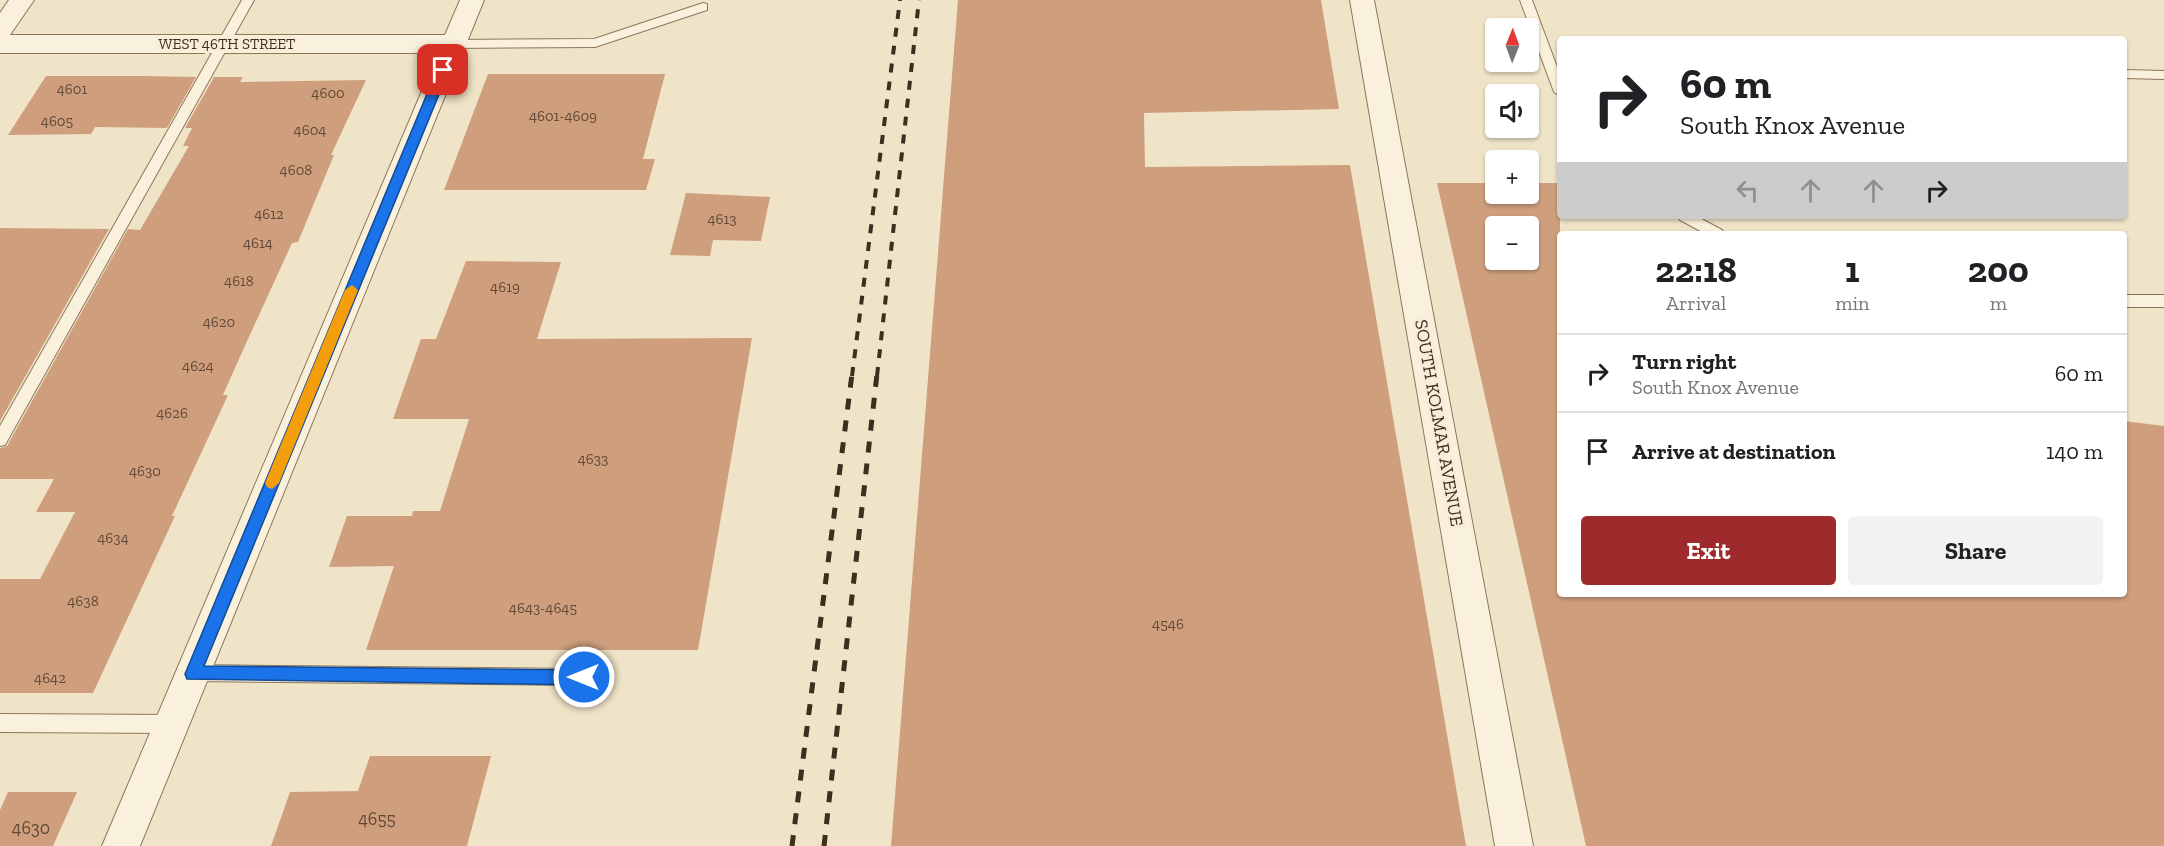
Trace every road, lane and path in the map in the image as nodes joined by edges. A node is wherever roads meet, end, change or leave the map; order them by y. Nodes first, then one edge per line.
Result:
1 (22, 0) edge
2 (248, 0) edge
3 (472, 0) edge
4 (1362, 0) edge
5 (1526, 0) edge
6 (703, 7) dead end
7 (0, 31) edge
8 (0, 44) edge
9 (224, 44) junction
10 (454, 44) junction
11 (2127, 74) edge
12 (2164, 75) edge
13 (1557, 84) edge
14 (1690, 219) edge
15 (1712, 231) edge
16 (2127, 301) edge
17 (2164, 301) edge
18 (0, 440) edge
19 (193, 674) junction
20 (584, 677) dead end
21 (0, 723) edge
22 (172, 724) junction
23 (122, 846) edge
24 (1514, 846) edge

1 - 7 street
2 - 9 lane
3 - 10 street
4 - 24 street, SOUTH KOLMAR AVENUE
5 - 13 lane
6 - 10 lane
8 - 9 street, WEST 46TH STREET
9 - 10 street, WEST 46TH STREET
9 - 18 lane
10 - 19 street
11 - 12 lane
14 - 15 lane
16 - 17 lane
19 - 20 lane
19 - 22 street
21 - 22 lane
22 - 23 street

